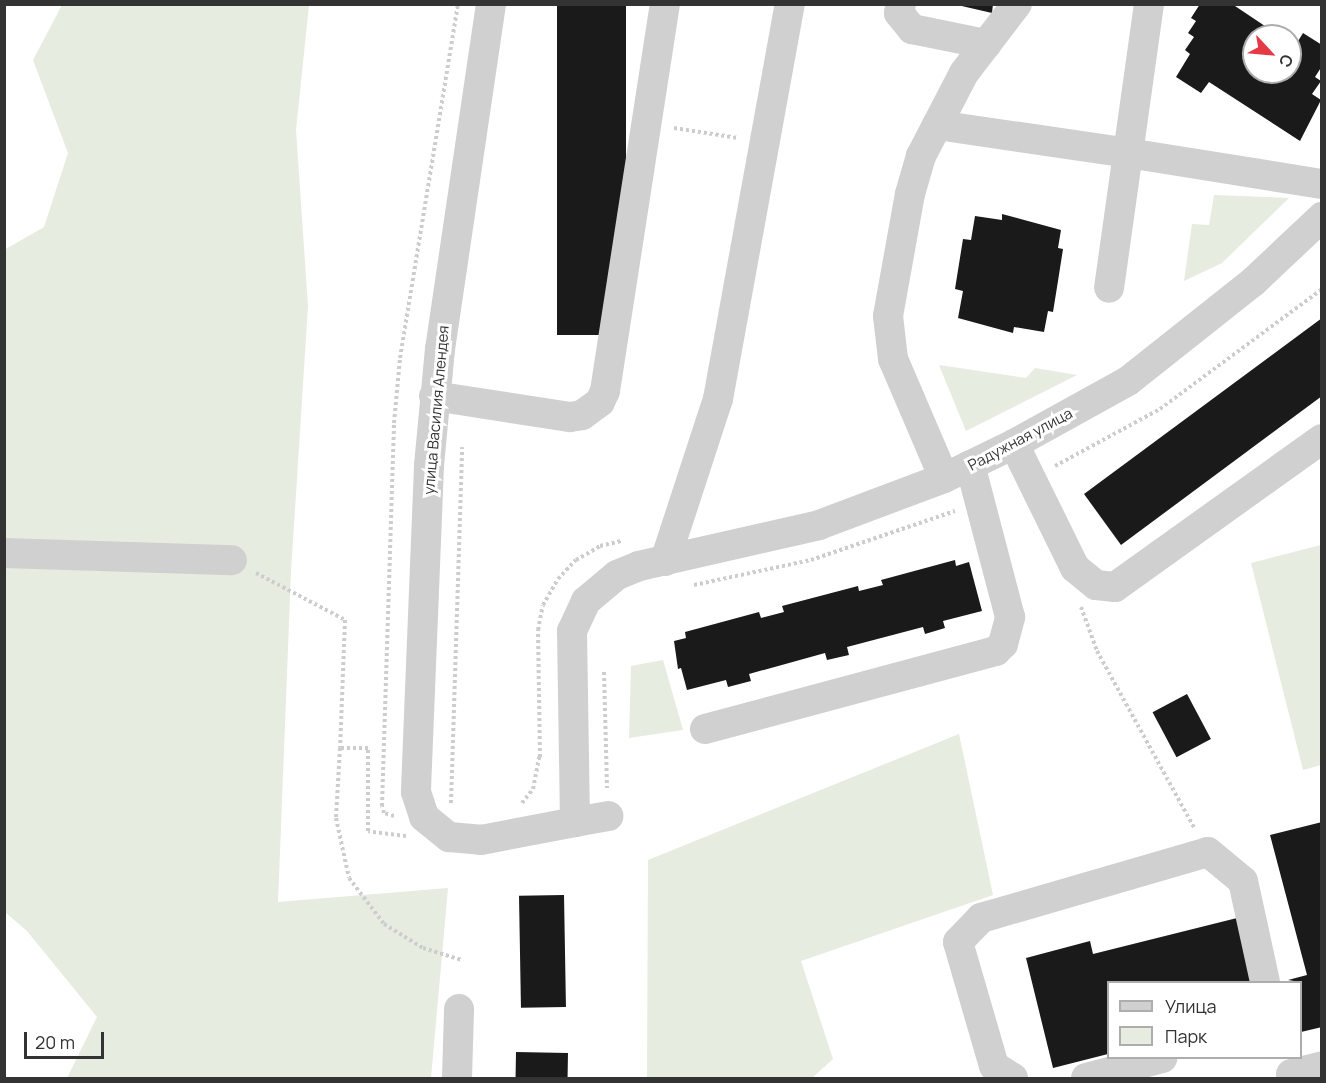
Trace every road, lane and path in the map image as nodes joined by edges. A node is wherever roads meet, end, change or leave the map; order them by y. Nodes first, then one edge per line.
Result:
1 (491, 4) edge
2 (665, 4) edge
3 (790, 4) edge
4 (901, 4) edge
5 (1017, 4) edge
6 (1149, 4) edge
7 (986, 44) junction
8 (647, 124) junction
9 (937, 125) junction
10 (765, 142) junction
11 (1128, 153) junction
12 (1322, 184) edge
13 (1322, 218) edge
14 (1108, 288) dead end
15 (1322, 290) edge
16 (449, 398) junction
17 (1322, 439) edge
18 (1014, 444) junction
19 (957, 472) junction
20 (1031, 479) junction
21 (979, 500) junction
22 (4, 553) edge
23 (232, 560) joint
24 (665, 561) junction
25 (1075, 568) junction
26 (688, 586) dead end
27 (603, 661) dead end
28 (705, 729) dead end
29 (340, 748) junction
30 (539, 757) dead end
31 (514, 807) dead end
32 (608, 816) joint
33 (424, 817) junction
34 (575, 822) junction
35 (1208, 852) junction
36 (462, 960) dead end
37 (1265, 981) edge
38 (459, 1010) dead end
39 (1158, 1059) edge
40 (1322, 1066) edge
41 (1289, 1070) edge
42 (457, 1078) edge
43 (1013, 1078) edge
44 (1086, 1078) edge

1 - 16 street, улица Василия Алендея
2 - 8 street
3 - 10 street
4 - 7 street
5 - 7 street
6 - 11 street
7 - 9 street
8 - 10 path
8 - 16 street
9 - 11 street
9 - 19 street
10 - 24 street
11 - 12 street
11 - 14 street
13 - 18 street, Радужная улица
15 - 20 path
16 - 33 street, улица Василия Алендея
16 - 33 path
17 - 25 street
18 - 19 street, Радужная улица
18 - 20 street
19 - 21 street
19 - 24 street, Радужная улица
20 - 25 street
21 - 26 path
21 - 28 street
22 - 23 street
23 - 29 path
24 - 34 street, Радужная улица
25 - 35 path
27 - 32 path
29 - 33 path
29 - 36 path
30 - 31 path
32 - 34 street
33 - 34 street
35 - 37 street
35 - 43 street
38 - 42 street
39 - 44 street
40 - 41 street

